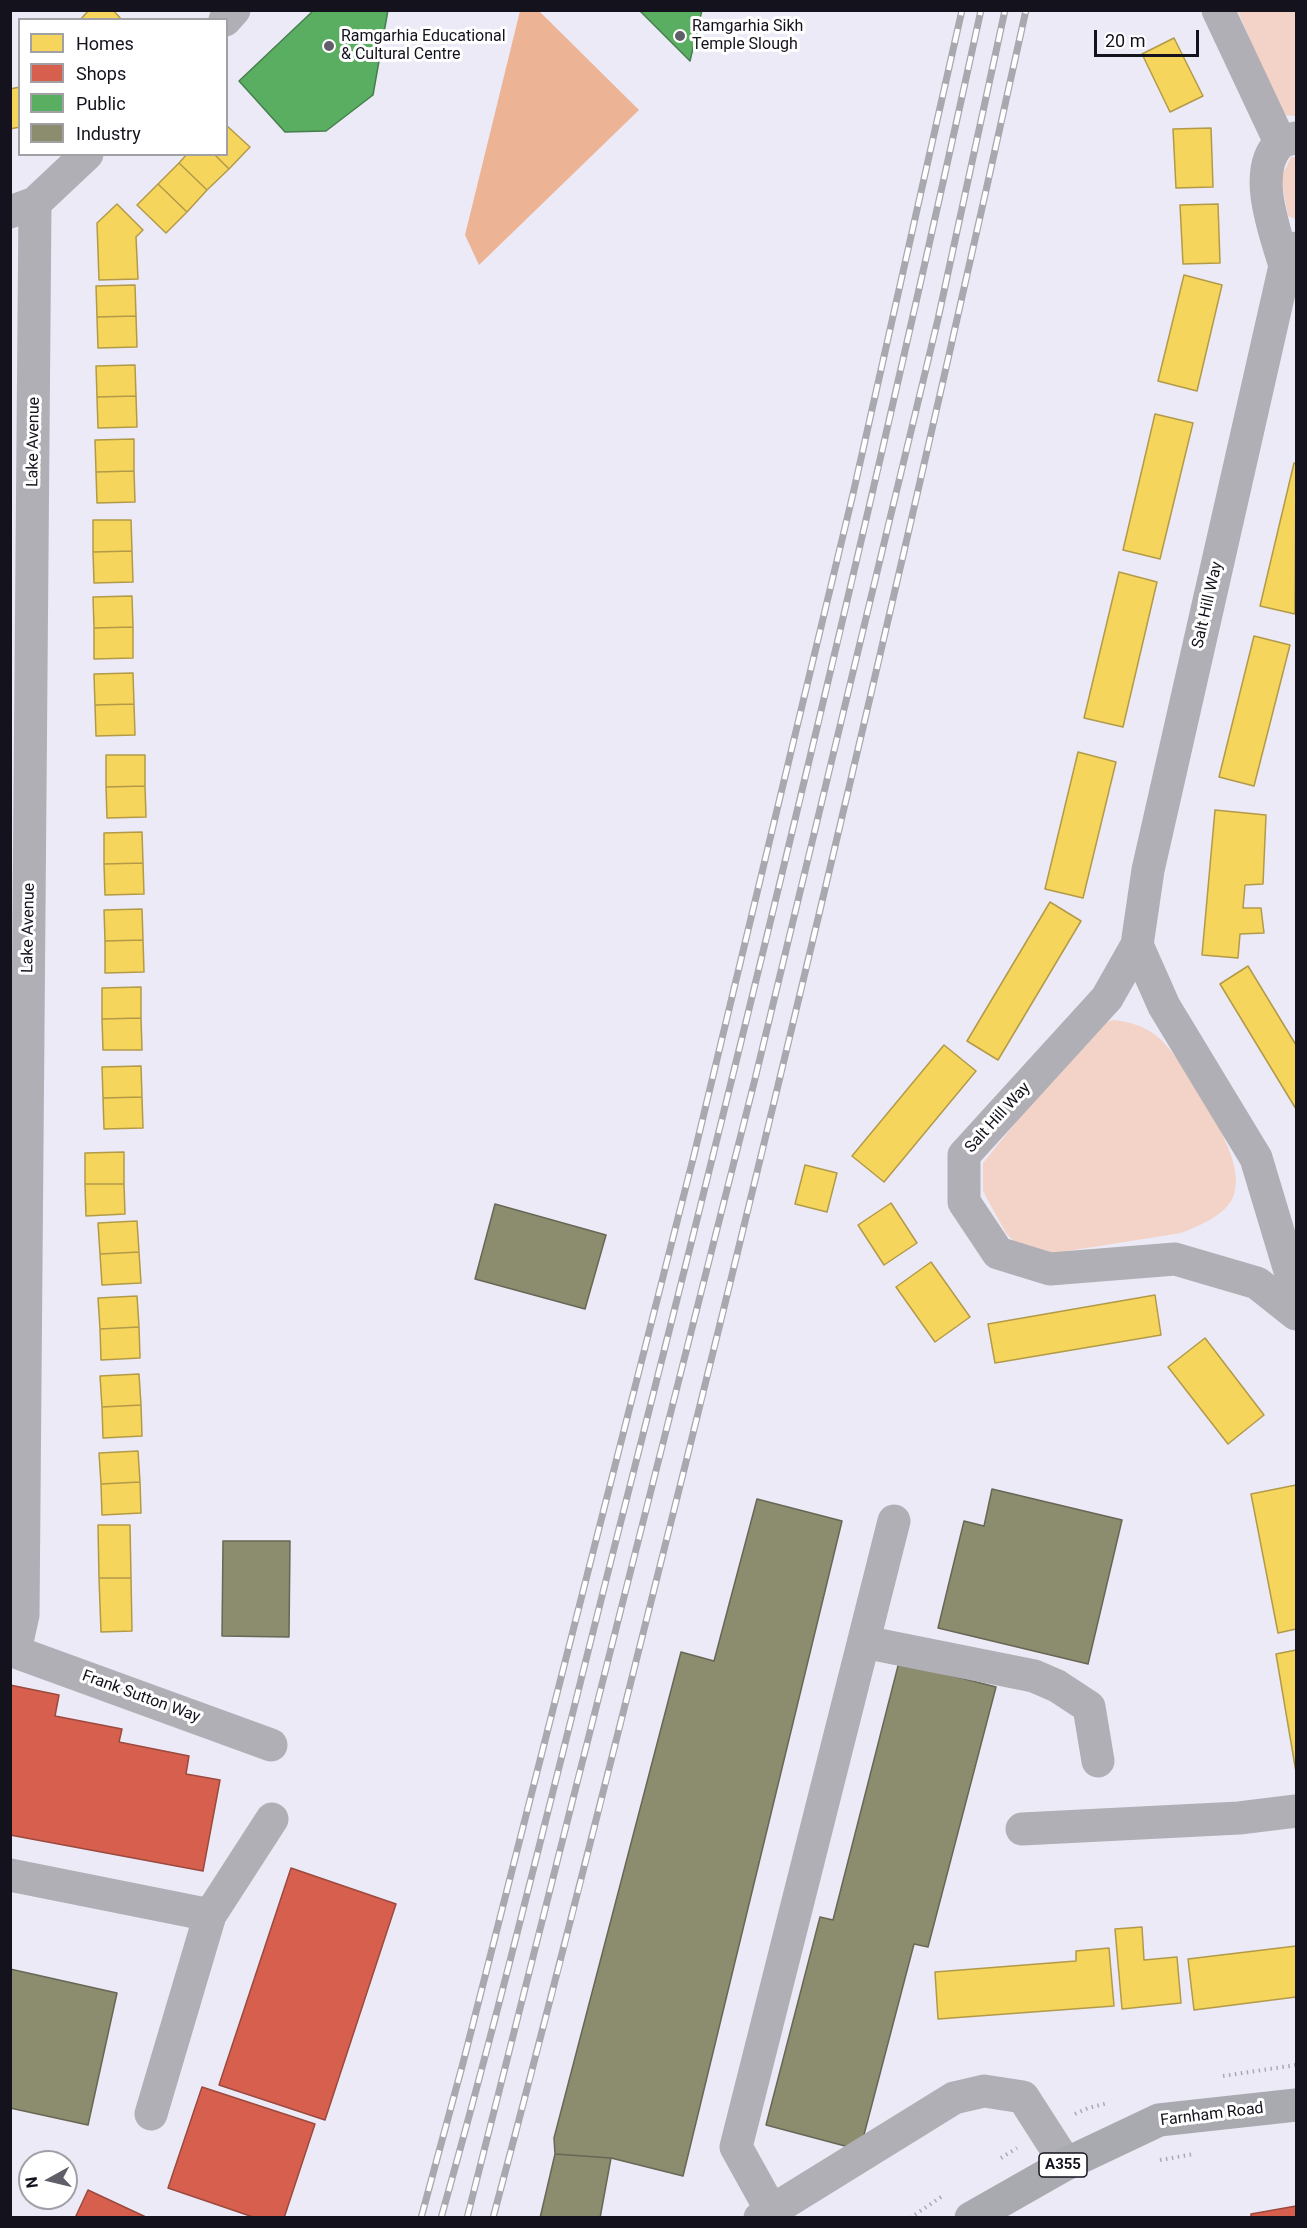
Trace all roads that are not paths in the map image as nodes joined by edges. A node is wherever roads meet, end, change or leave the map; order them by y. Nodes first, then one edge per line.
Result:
1 (1218, 10) edge
2 (1288, 140) edge
3 (85, 156) edge
4 (23, 208) edge
5 (1293, 261) edge
6 (1137, 945) junction
7 (1296, 1291) edge
8 (1296, 1314) edge
9 (894, 1521) dead end
10 (864, 1642) junction
11 (13, 1651) edge
12 (271, 1744) dead end
13 (1098, 1761) dead end
14 (1296, 1811) edge
15 (272, 1820) dead end
16 (1022, 1828) dead end
17 (10, 1875) edge
18 (210, 1915) junction
19 (1296, 2105) edge
20 (151, 2114) dead end
21 (1066, 2163) junction
22 (765, 2214) edge
23 (971, 2217) edge

1 - 2 street, Salt Hill Way
2 - 5 street, Salt Hill Way
3 - 4 street
4 - 11 street, Lake Avenue
5 - 6 street, Salt Hill Way
6 - 7 street
6 - 8 street, Salt Hill Way
9 - 10 street
10 - 13 street
10 - 22 street
11 - 12 street, Frank Sutton Way
14 - 16 street
15 - 18 street
17 - 18 street
18 - 20 street
19 - 21 main road, Farnham Road / A355
21 - 22 street
21 - 23 main road, Farnham Road / A355

